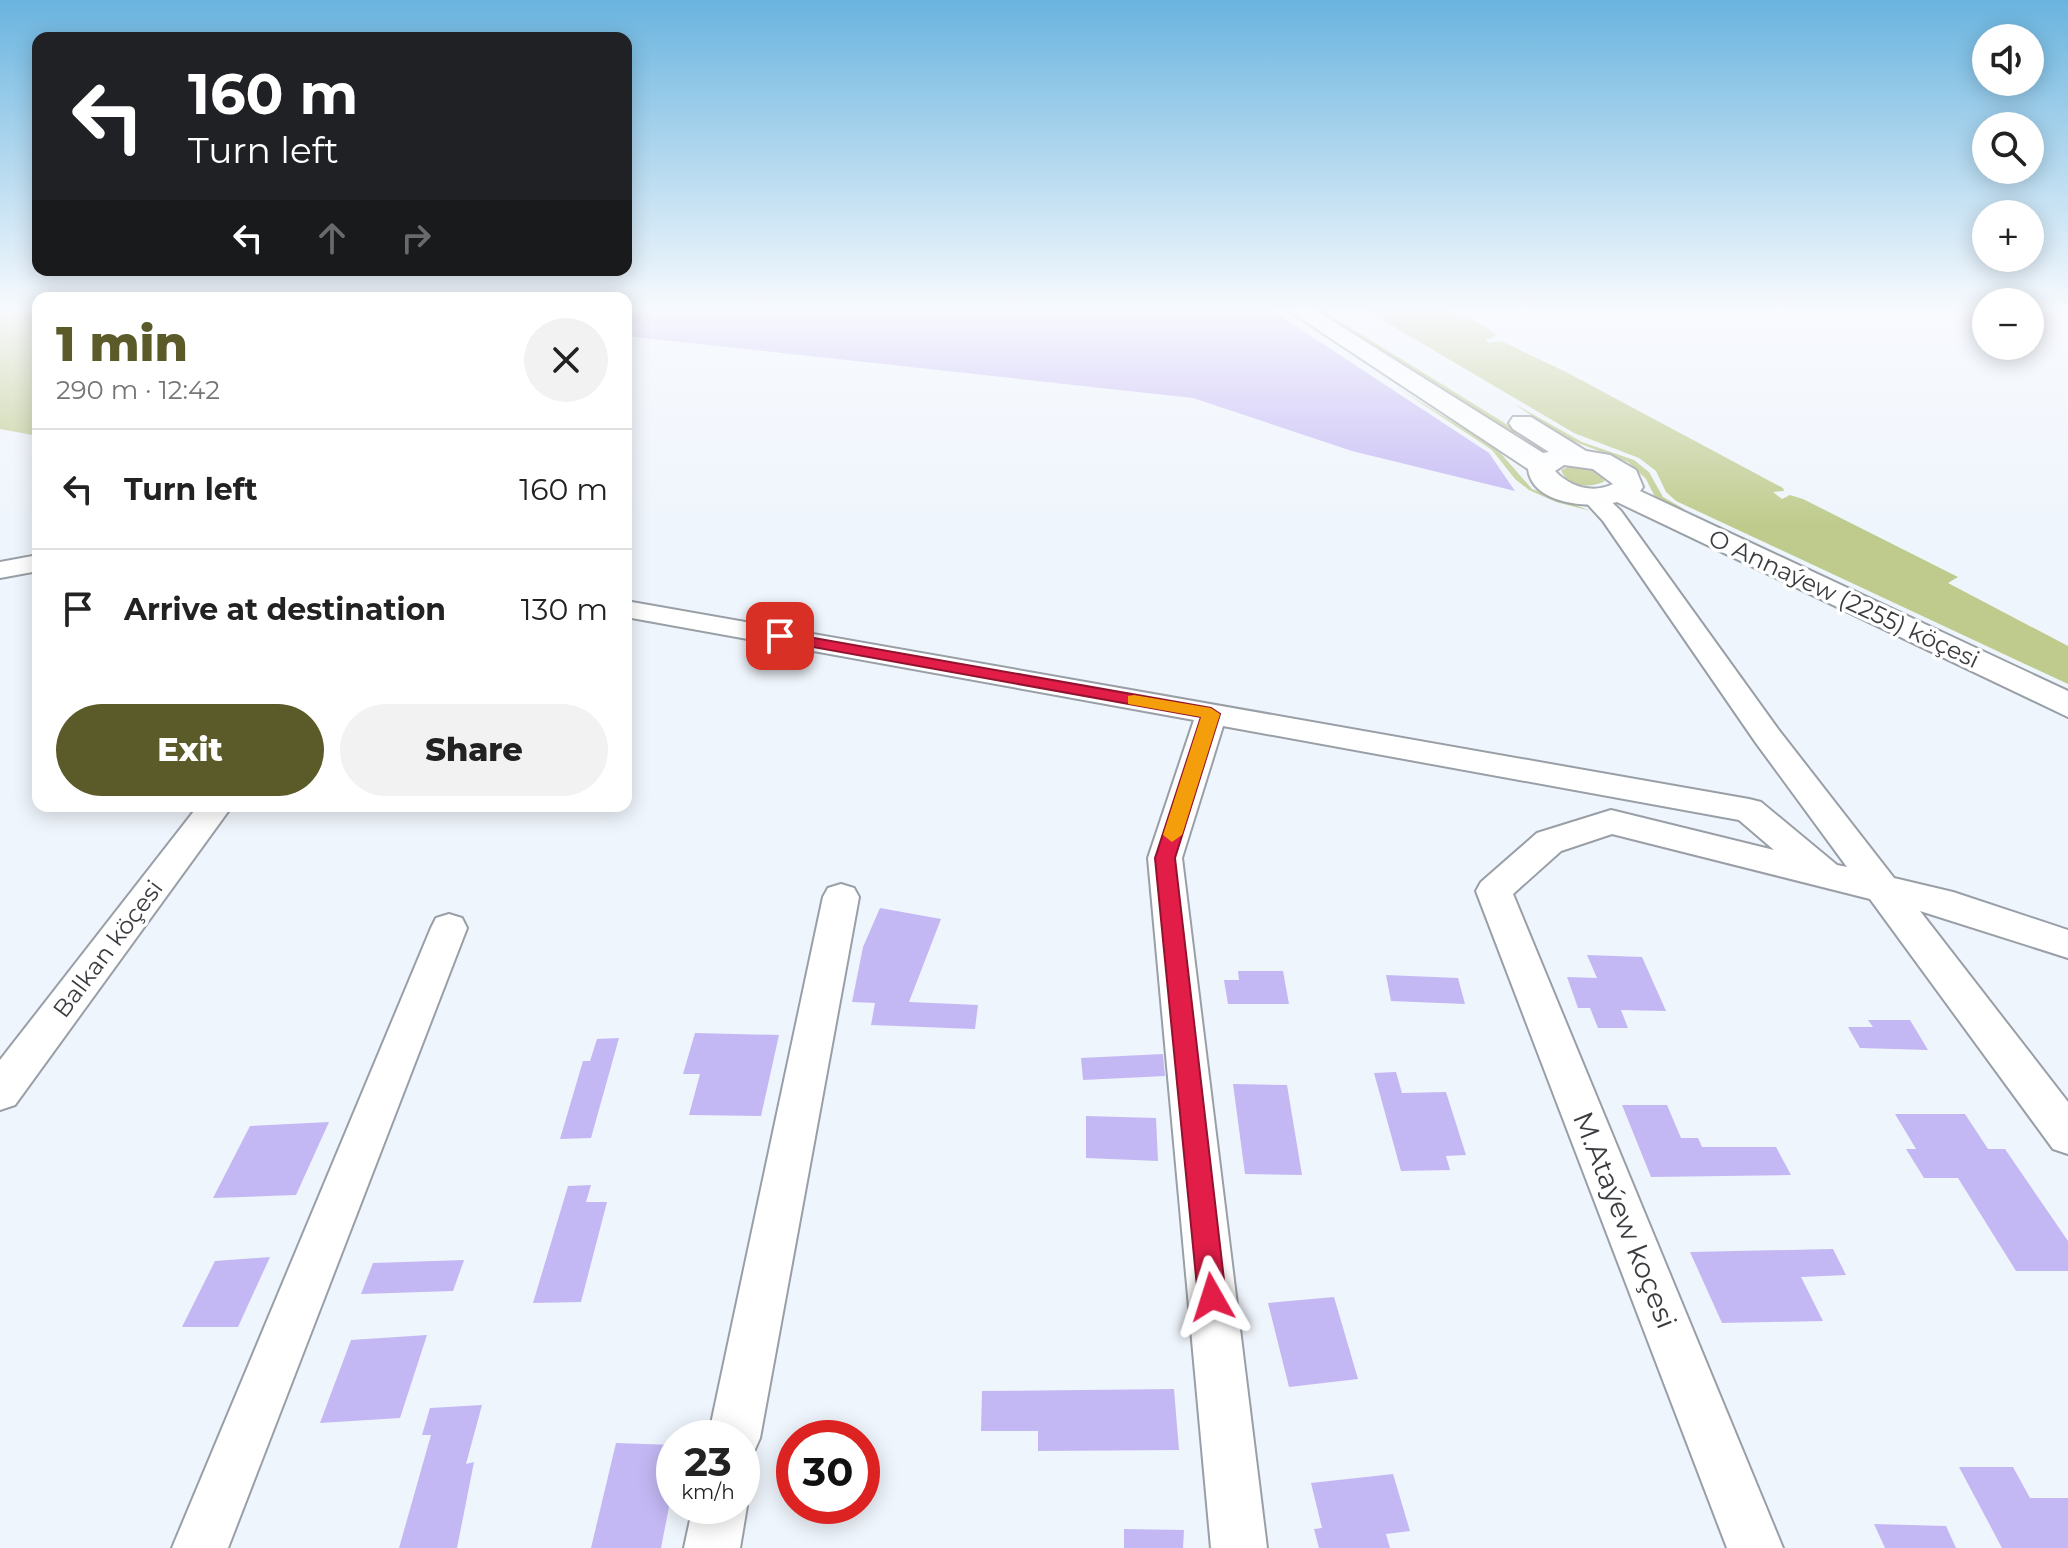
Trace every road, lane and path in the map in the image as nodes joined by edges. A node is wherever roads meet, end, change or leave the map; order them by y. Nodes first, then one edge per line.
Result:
1 (1409, 380) edge
2 (1451, 380) edge
3 (1576, 457) junction
4 (1542, 465) junction
5 (1607, 495) junction
6 (19, 566) edge
7 (0, 594) edge
8 (632, 610) edge
9 (2068, 705) edge
10 (1211, 714) junction
11 (211, 812) edge
12 (1829, 877) junction
13 (1883, 890) junction
14 (841, 897) dead end
15 (449, 928) dead end
16 (2068, 944) edge
17 (0, 1092) edge
18 (2068, 1135) edge
19 (738, 1420) edge
20 (717, 1524) edge
21 (200, 1548) edge
22 (712, 1548) edge
23 (1239, 1548) edge
24 (1755, 1548) edge

1 - 4 main road
2 - 3 main road
3 - 4 main road
3 - 5 main road
4 - 5 main road, O Annaýew (2255) köçesi
5 - 9 main road, O Annaýew (2255) köçesi
5 - 13 street
6 - 7 street
8 - 10 street
10 - 12 street
10 - 23 street
11 - 17 street, Balkan köçesi
12 - 13 street
12 - 24 street, M.Ataýew koçesi
13 - 16 street
13 - 18 street
14 - 19 street
15 - 21 street
20 - 22 street

